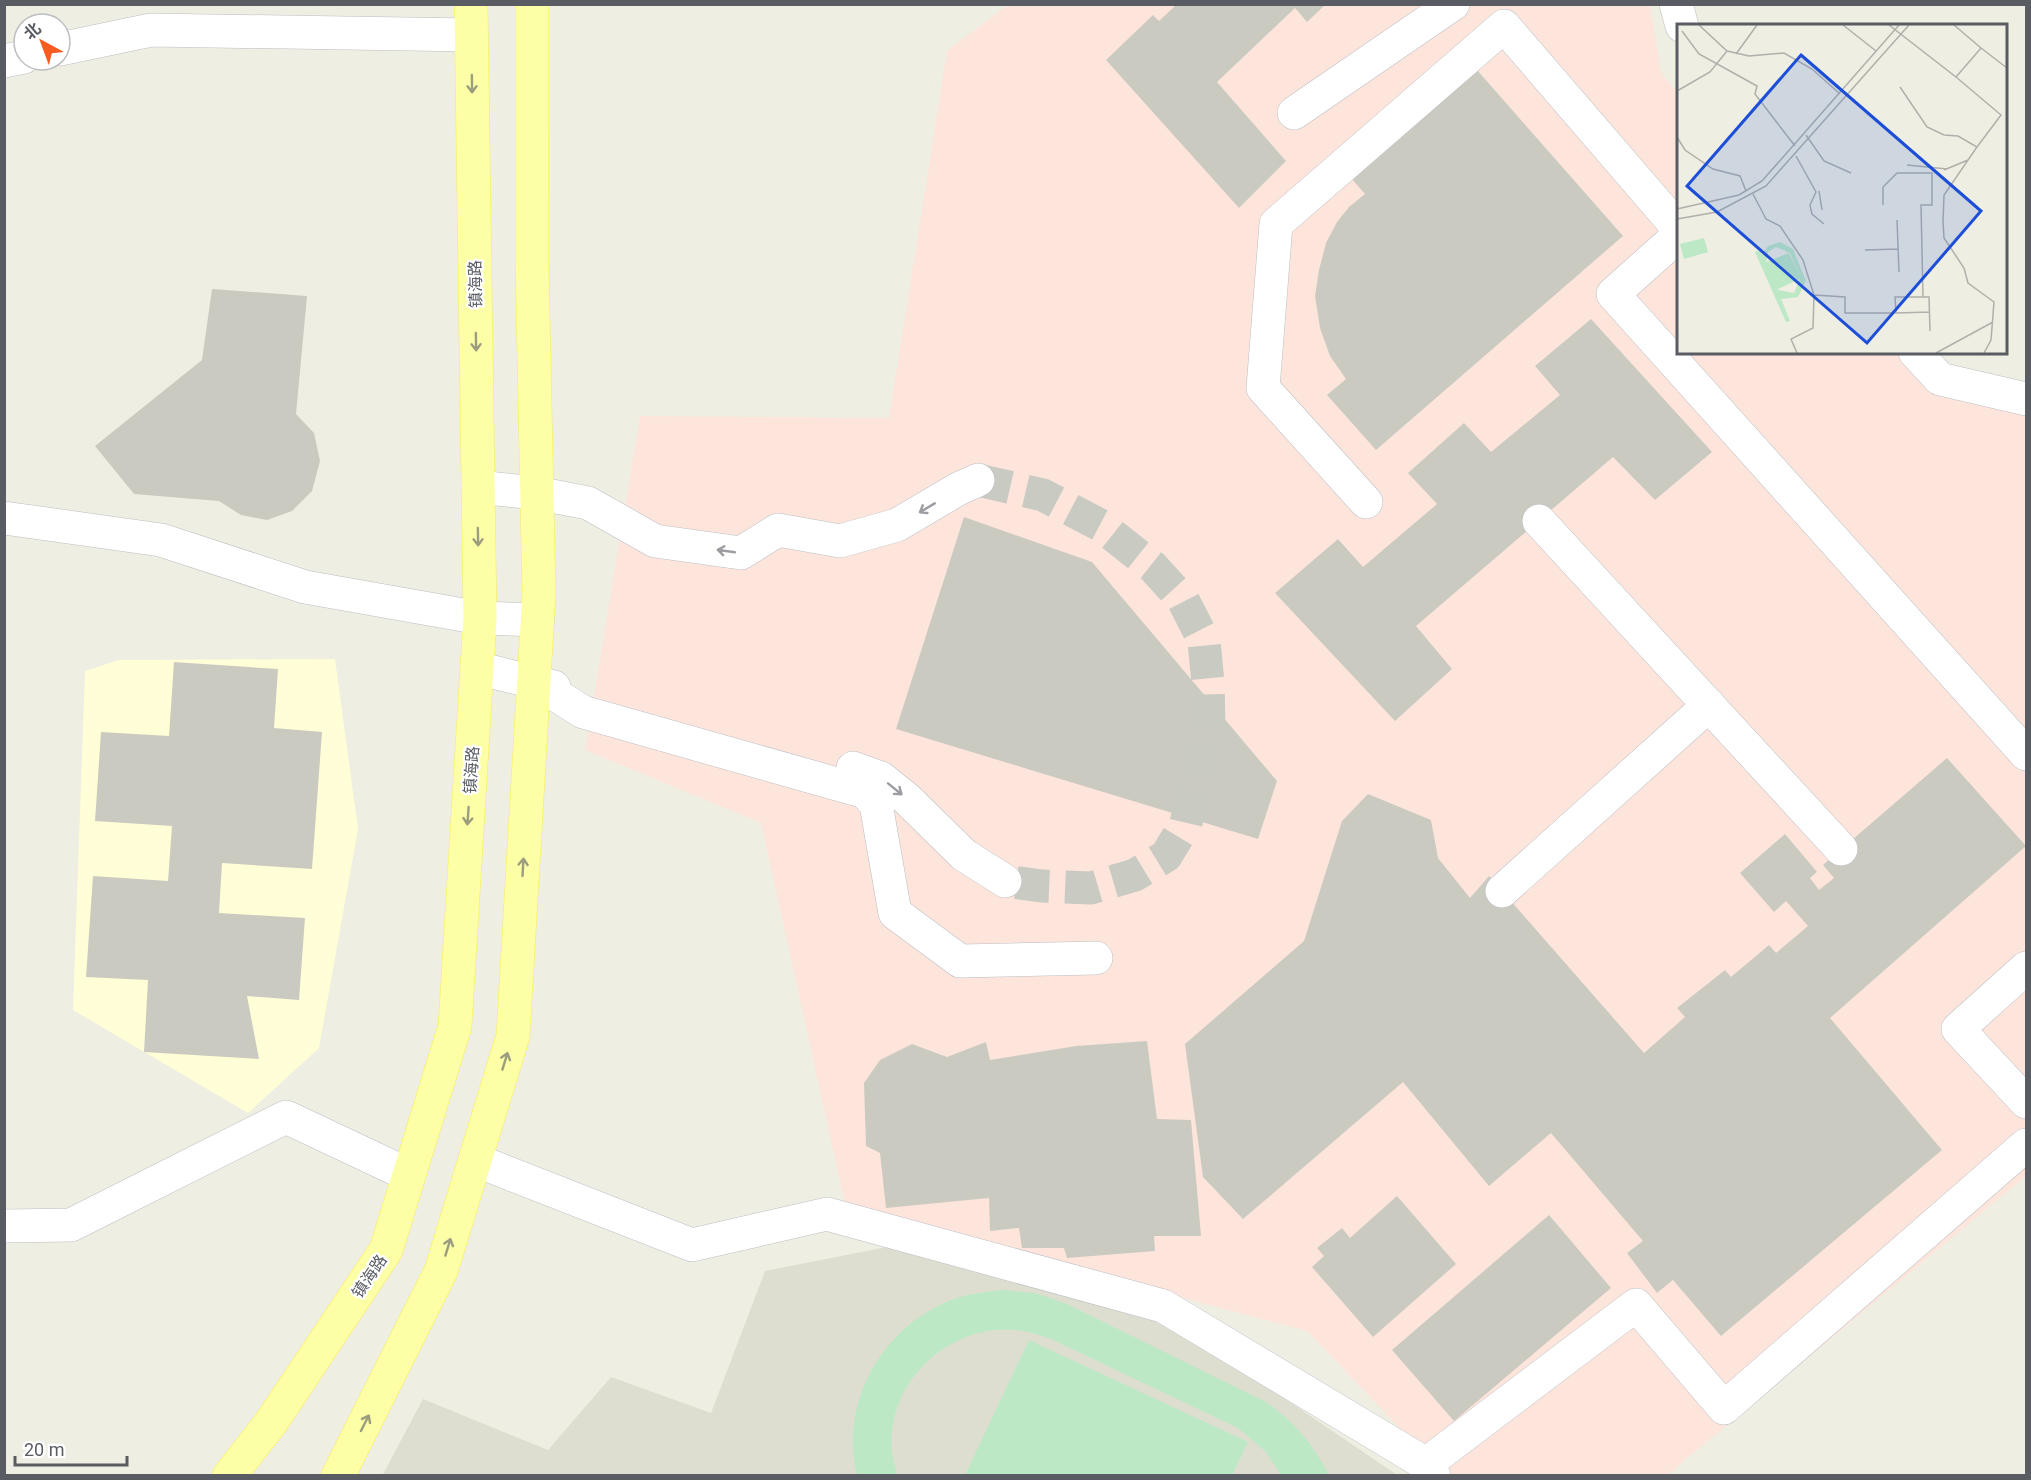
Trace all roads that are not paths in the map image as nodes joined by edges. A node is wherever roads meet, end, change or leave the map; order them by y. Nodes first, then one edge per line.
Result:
1 (532, 4) edge
2 (1453, 4) edge
3 (1676, 4) edge
4 (1512, 15) edge
5 (471, 20) edge
6 (1681, 24) edge
7 (72, 46) edge
8 (1294, 113) dead end
9 (1677, 227) edge
10 (1677, 237) edge
11 (1917, 354) edge
12 (2026, 399) edge
13 (978, 480) tunnel mouth
14 (478, 487) junction
15 (536, 494) junction
16 (1366, 502) dead end
17 (4, 518) edge
18 (1539, 521) dead end
19 (480, 618) junction
20 (538, 620) junction
21 (477, 668) junction
22 (534, 681) junction
23 (1709, 705) junction
24 (2026, 754) edge
25 (1841, 849) dead end
26 (1005, 881) tunnel mouth
27 (1502, 891) dead end
28 (1096, 958) dead end
29 (2026, 968) edge
30 (2026, 1101) edge
31 (2026, 1145) edge
32 (475, 1160) junction
33 (409, 1175) junction
34 (4, 1226) edge
35 (1430, 1470) edge
36 (229, 1476) edge
37 (338, 1476) edge

1 - 15 main road
2 - 8 street
3 - 6 street
4 - 9 street
4 - 16 street
5 - 7 street
5 -> 14 main road, 镇海路
10 - 24 street
11 - 12 street
13 -> 15 street
14 - 15 street
14 -> 19 main road, 镇海路
15 - 20 main road
17 - 19 street
18 - 23 street
19 - 20 street
19 - 21 main road, 镇海路
20 - 22 main road
21 - 22 street
21 -> 33 main road, 镇海路
22 -> 26 street
22 - 28 street
32 -> 22 main road
23 - 25 street
23 - 27 street
29 - 30 street
31 - 35 street
32 - 35 street
37 -> 32 main road
33 - 34 street
33 - 36 main road, 镇海路

